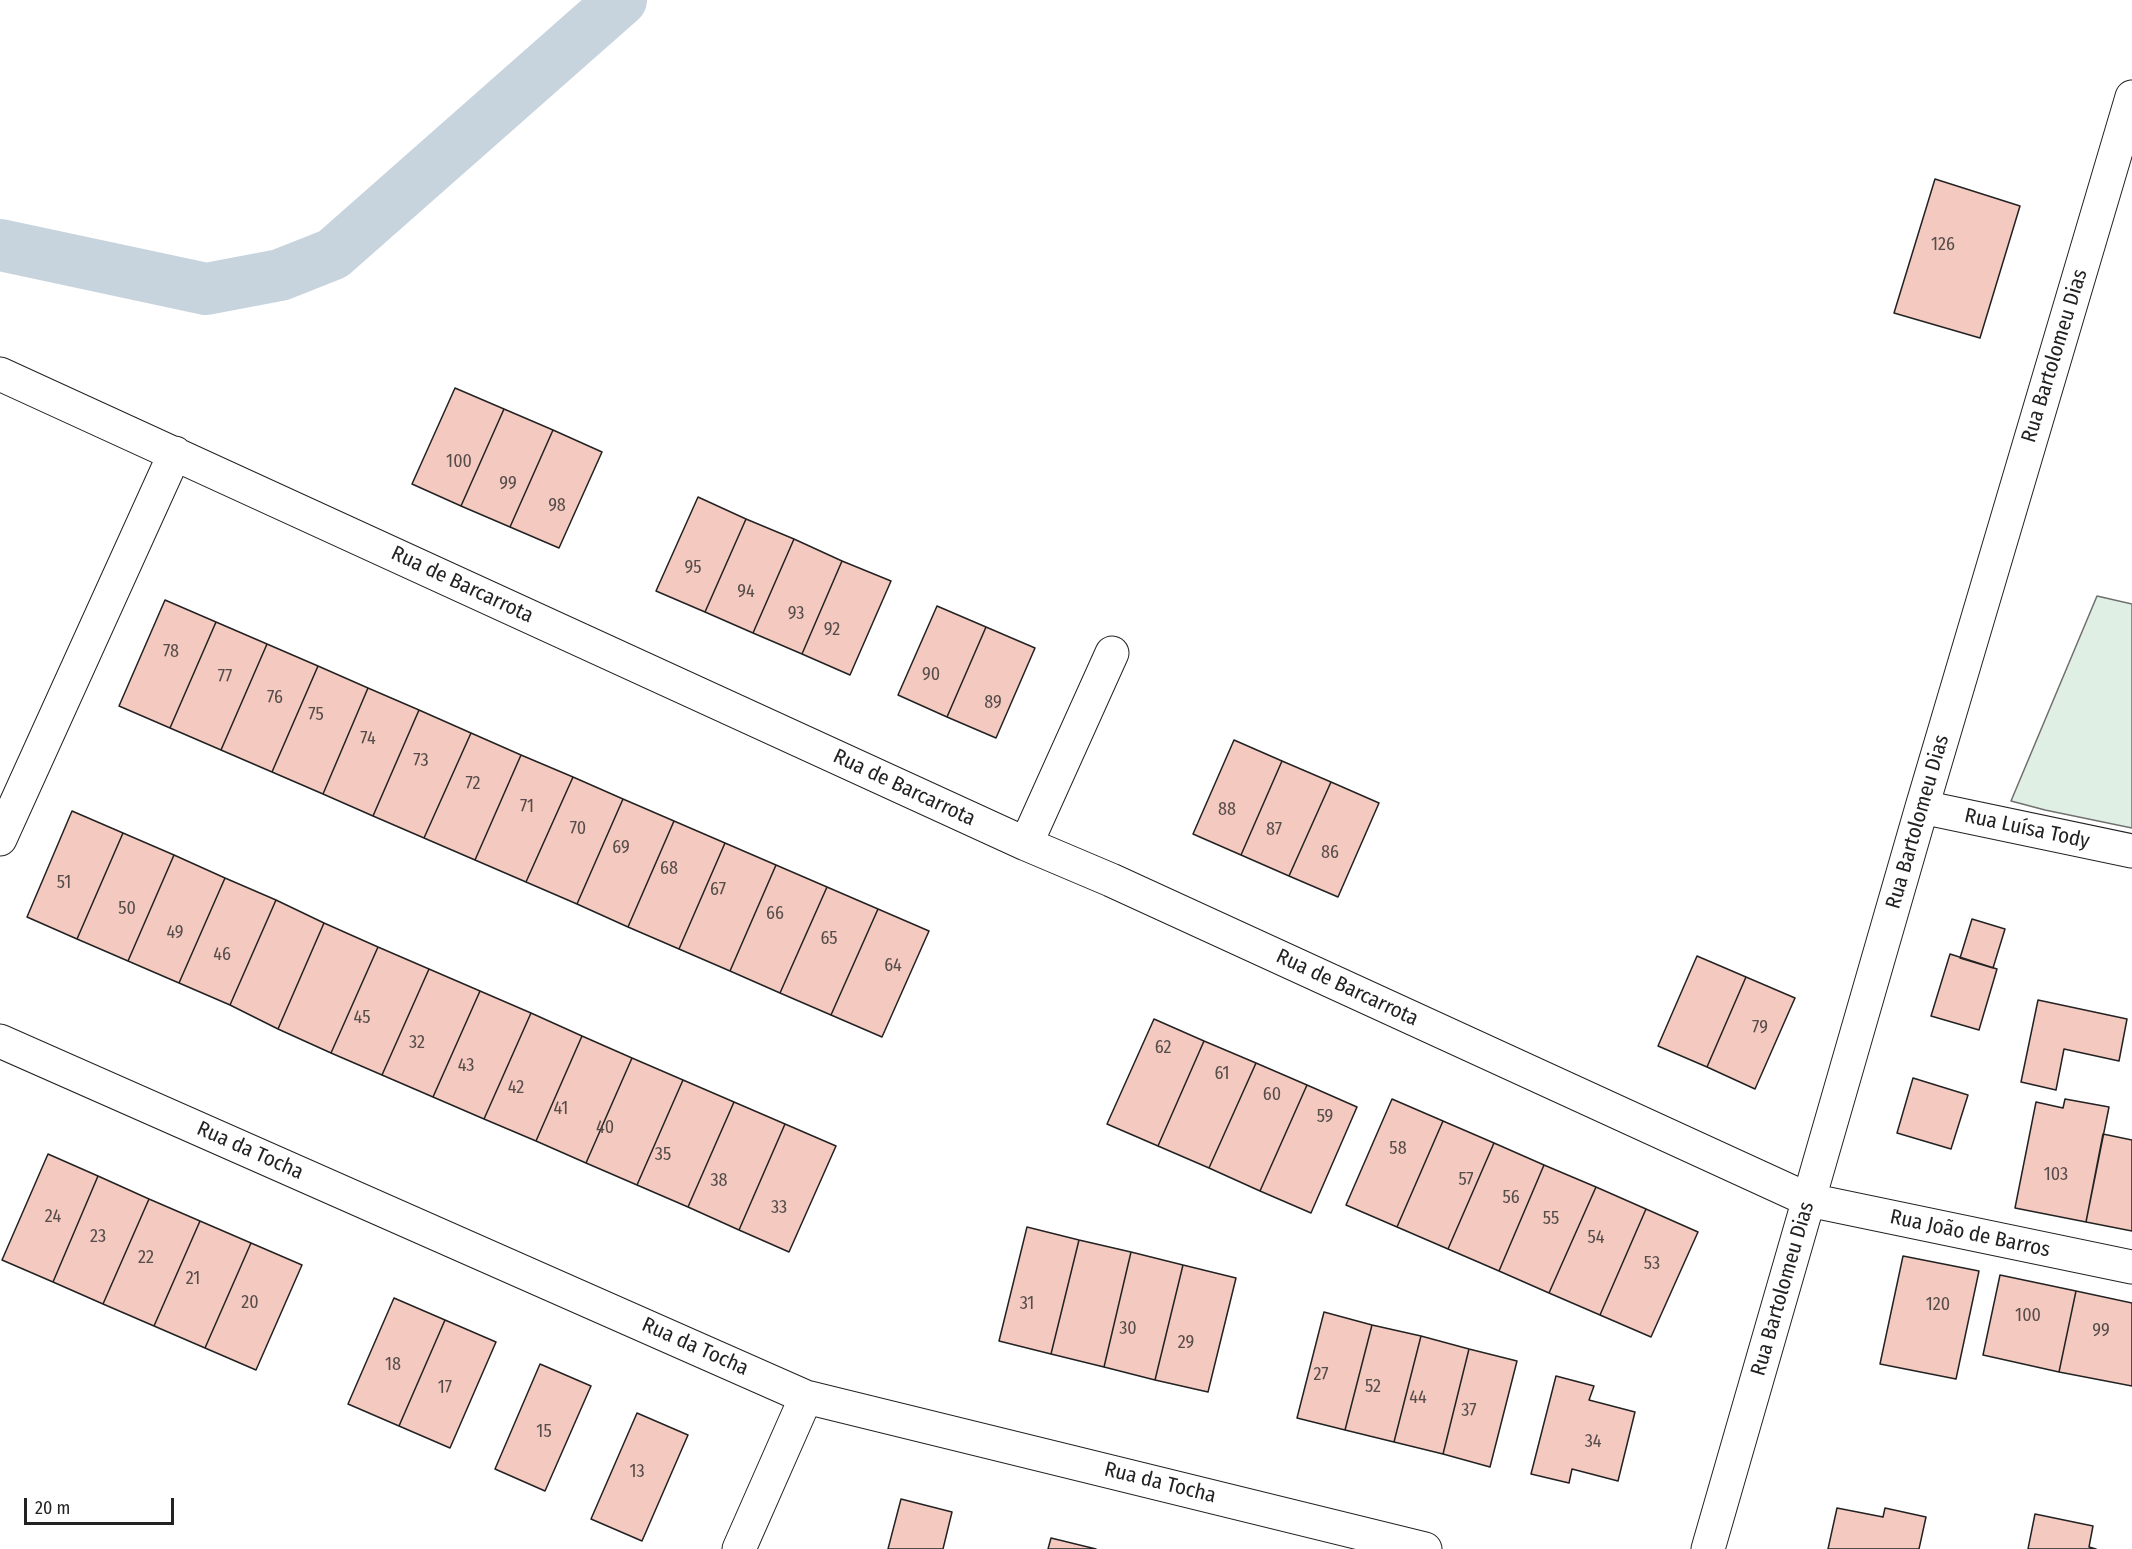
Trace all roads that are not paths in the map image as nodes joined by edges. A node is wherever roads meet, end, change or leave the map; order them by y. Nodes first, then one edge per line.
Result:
1 (2132, 97) edge
2 (0, 374) edge
3 (174, 453) junction
4 (1112, 653) dead end
5 (1922, 807) junction
6 (0, 839) edge
7 (1026, 844) junction
8 (2132, 851) edge
9 (0, 1041) edge
10 (1809, 1200) junction
11 (2132, 1267) edge
12 (806, 1396) junction
13 (739, 1549) edge
14 (1425, 1549) edge
15 (1708, 1549) edge

1 - 5 street, Rua Bartolomeu Dias
2 - 3 street, Rua de Barcarrota
3 - 6 street
3 - 7 street, Rua de Barcarrota
4 - 7 street
5 - 8 street, Rua Luísa Tody
5 - 10 street, Rua Bartolomeu Dias
7 - 10 street, Rua de Barcarrota
9 - 12 street, Rua da Tocha
10 - 11 street, Rua João de Barros
10 - 15 street, Rua Bartolomeu Dias
12 - 13 street
12 - 14 street, Rua da Tocha

